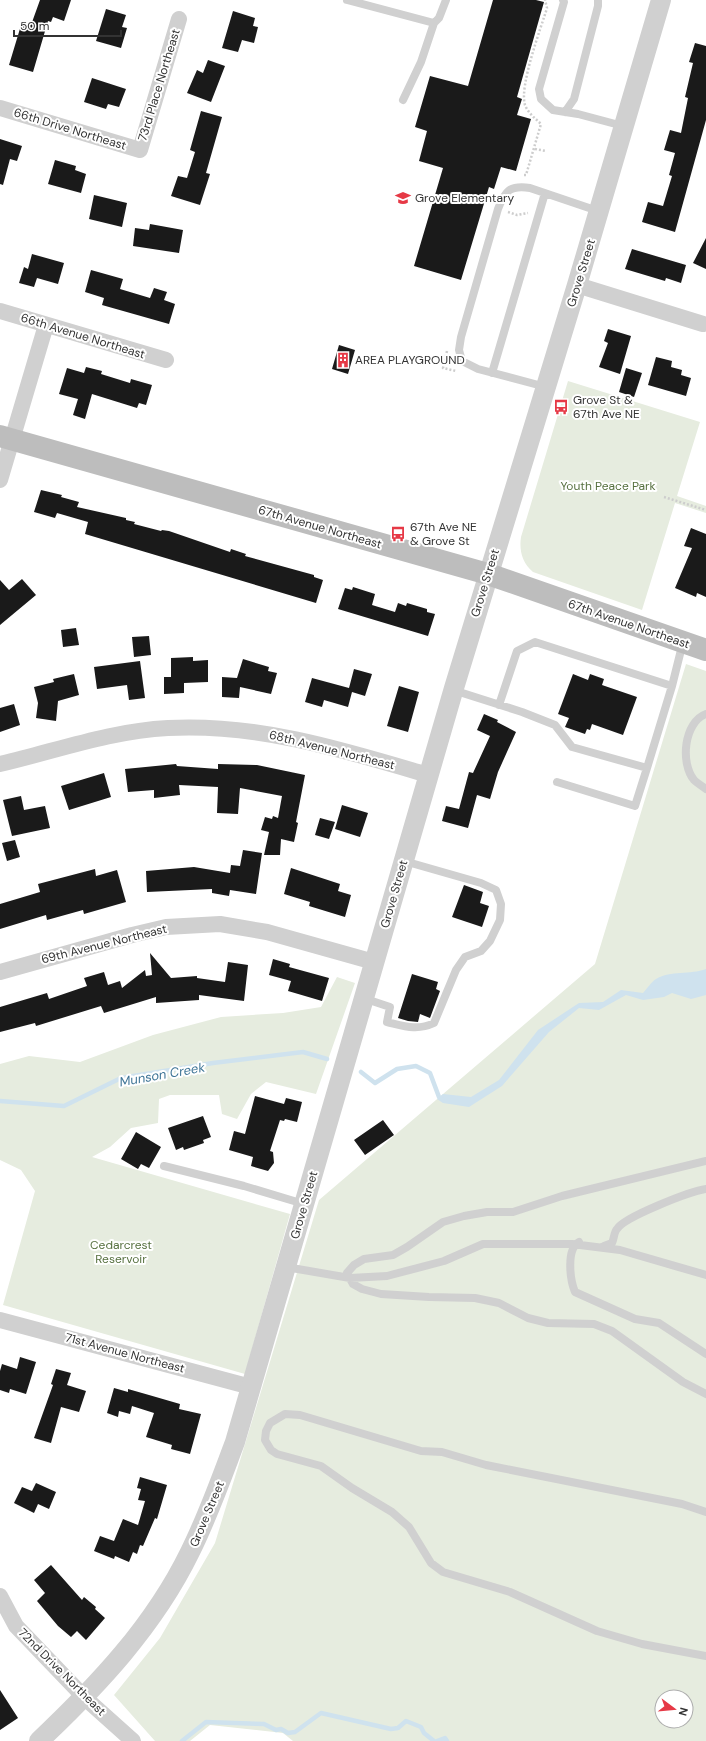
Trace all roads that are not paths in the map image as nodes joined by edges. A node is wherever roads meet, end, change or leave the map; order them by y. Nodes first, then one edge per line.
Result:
1 (347, 0) edge
2 (446, 0) edge
3 (598, 0) edge
4 (661, 0) edge
5 (564, 1) edge
6 (179, 19) dead end
7 (434, 23) junction
8 (403, 100) dead end
9 (0, 108) edge
10 (565, 112) junction
11 (624, 127) junction
12 (140, 150) joint
13 (545, 193) junction
14 (599, 211) junction
15 (577, 285) junction
16 (0, 311) edge
17 (703, 324) dead end
18 (46, 325) junction
19 (166, 360) dead end
20 (492, 373) junction
21 (546, 386) junction
22 (6, 438) edge
23 (0, 480) edge
24 (488, 574) junction
25 (683, 642) junction
26 (706, 650) edge
27 (672, 686) junction
28 (453, 690) junction
29 (499, 705) junction
30 (706, 714) edge
31 (0, 764) edge
32 (647, 768) junction
33 (428, 775) junction
34 (558, 782) dead end
35 (706, 789) edge
36 (403, 861) junction
37 (374, 962) junction
38 (0, 972) edge
39 (363, 998) junction
40 (706, 1161) edge
41 (164, 1166) dead end
42 (706, 1189) edge
43 (304, 1204) junction
44 (575, 1245) junction
45 (286, 1267) junction
46 (706, 1275) edge
47 (350, 1278) junction
48 (0, 1320) edge
49 (706, 1354) edge
50 (251, 1387) junction
51 (706, 1394) edge
52 (706, 1512) edge
53 (0, 1596) edge
54 (706, 1656) edge
55 (85, 1698) junction
56 (39, 1741) edge
57 (133, 1741) edge

1 - 7 lane
2 - 7 lane
3 - 10 lane
4 - 11 street, Grove Street
5 - 10 lane
6 - 12 street, 73rd Place Northeast
7 - 8 lane
9 - 12 street, 66th Drive Northeast
10 - 11 lane
11 - 14 street, Grove Street
13 - 14 lane
13 - 20 lane
13 - 20 lane
14 - 15 street, Grove Street
15 - 17 street
15 - 21 street, Grove Street
16 - 18 street, 66th Avenue Northeast
18 - 19 street, 66th Avenue Northeast
18 - 22 street
20 - 21 lane
21 - 24 street, Grove Street
22 - 23 street
22 - 24 main road, 67th Avenue Northeast
24 - 25 main road, 67th Avenue Northeast
24 - 28 street, Grove Street
25 - 26 main road, 67th Avenue Northeast
25 - 27 lane
27 - 29 lane
27 - 32 lane
28 - 29 lane
28 - 33 street, Grove Street
29 - 32 lane
30 - 35 lane
31 - 33 street, 68th Avenue Northeast
32 - 34 lane
33 - 36 street, Grove Street
36 - 37 street, Grove Street
36 - 39 lane
37 - 38 street, 69th Avenue Northeast
37 - 39 street, Grove Street
39 - 43 street, Grove Street
40 - 47 lane
41 - 43 lane
42 - 44 lane
43 - 45 street, Grove Street
44 - 46 lane
44 - 47 lane
44 - 49 lane
45 - 47 lane
45 - 50 street, Grove Street
47 - 51 lane
48 - 50 street, 71st Avenue Northeast
50 - 55 street, Grove Street
52 - 54 lane
53 - 55 street, 72nd Drive Northeast
55 - 56 street, Grove Street
55 - 57 street, 72nd Drive Northeast

